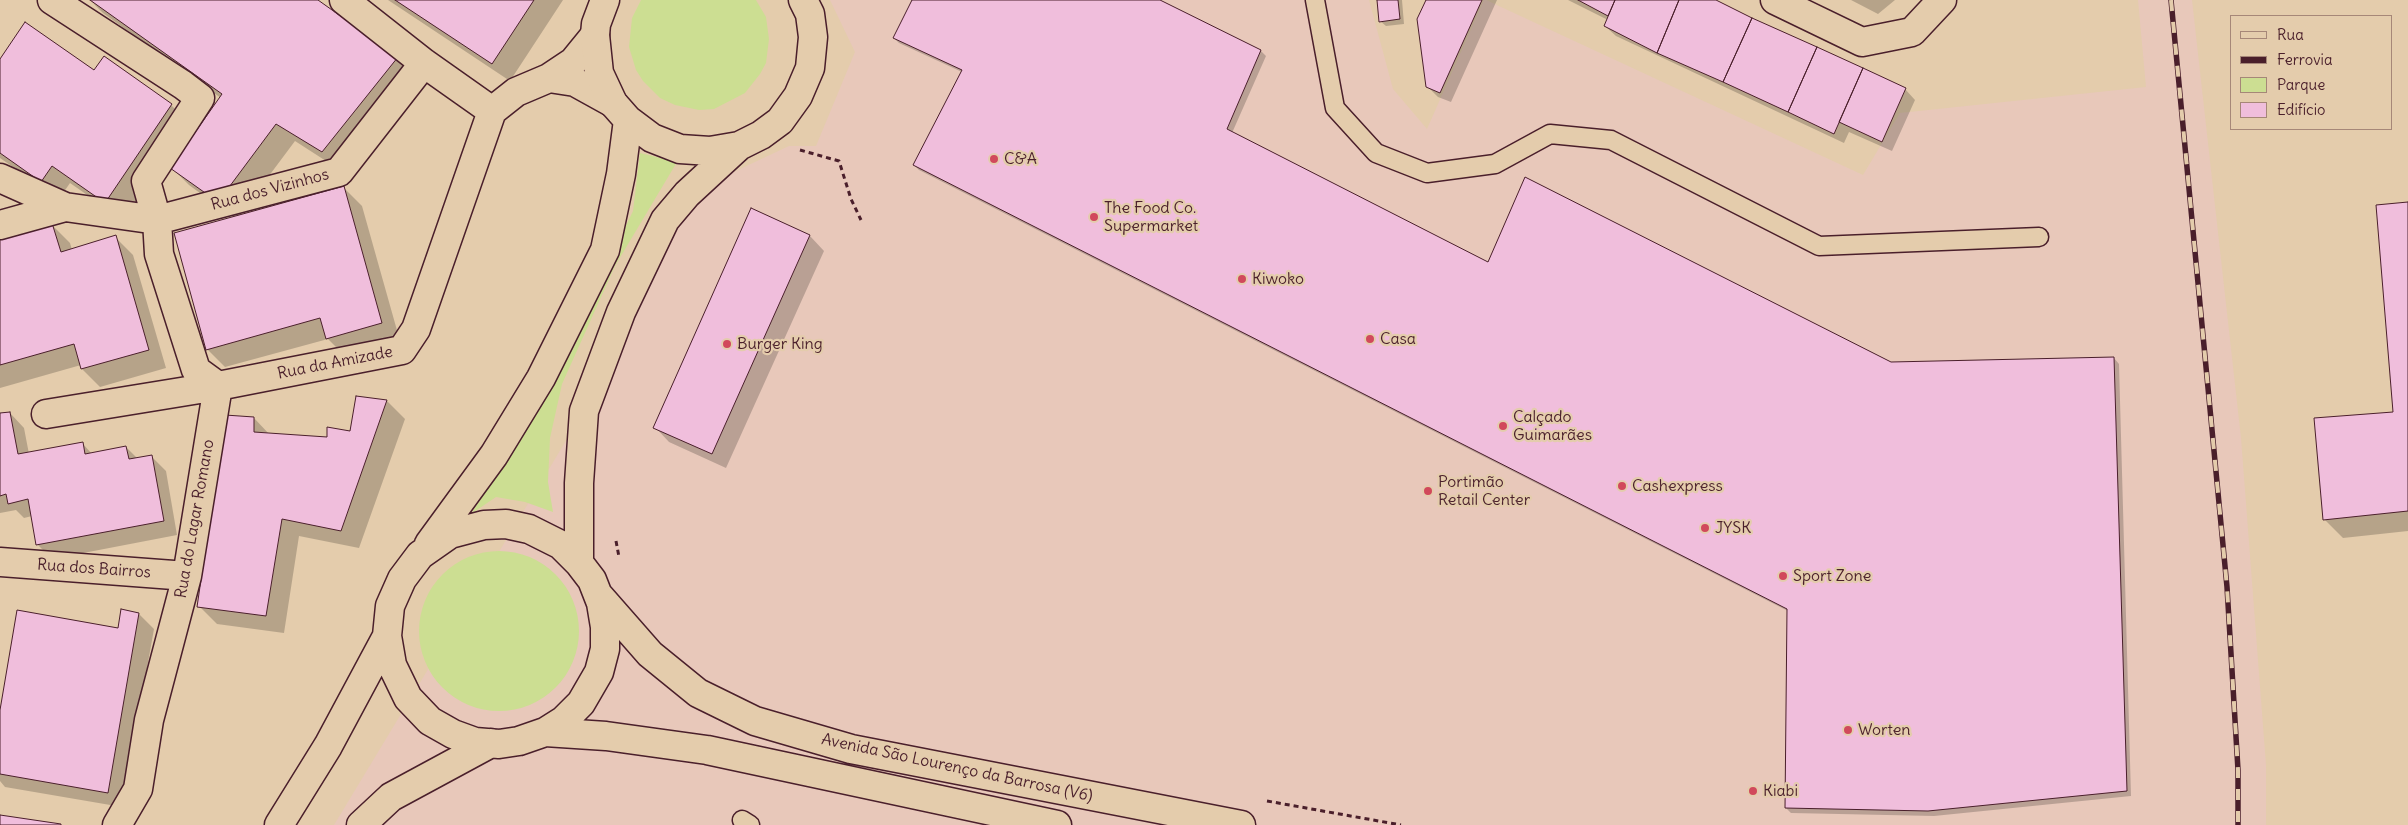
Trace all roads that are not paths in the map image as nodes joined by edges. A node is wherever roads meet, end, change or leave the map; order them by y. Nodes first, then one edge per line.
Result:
1 (52, 0) edge
2 (344, 0) edge
3 (1315, 0) edge
4 (1775, 0) edge
5 (1942, 0) edge
6 (808, 5) edge
7 (597, 15) edge
8 (424, 63) junction
9 (549, 78) junction
10 (492, 111) junction
11 (621, 111) junction
12 (739, 146) junction
13 (0, 178) edge
14 (65, 207) junction
15 (157, 220) junction
16 (0, 225) edge
17 (2039, 236) dead end
18 (218, 386) junction
19 (46, 414) dead end
20 (420, 555) junction
21 (0, 562) edge
22 (579, 562) junction
23 (187, 576) junction
24 (599, 596) junction
25 (387, 636) junction
26 (545, 732) junction
27 (492, 743) junction
28 (117, 825) edge
29 (279, 825) edge
30 (361, 825) edge
31 (1058, 825) edge
32 (1241, 825) edge

1 - 15 main road
2 - 8 main road
3 - 17 lane
4 - 5 main road
6 - 12 main road
7 - 9 main road
7 - 11 main road
8 - 10 main road
8 - 15 main road, Rua dos Vizinhos
9 - 10 main road
9 - 11 main road
10 - 18 main road, Rua da Amizade
11 - 12 main road
11 - 20 main road
12 - 22 main road
13 - 14 main road, Rua dos Vizinhos
14 - 15 main road, Rua dos Vizinhos
14 - 16 main road, Rua dos Vizinhos
15 - 18 main road
18 - 19 main road, Rua da Amizade
18 - 23 main road, Rua do Lagar Romano
20 - 22 main road
20 - 25 main road
21 - 23 main road, Rua dos Bairros
22 - 24 main road
23 - 28 main road, Rua do Lagar Romano
24 - 26 main road
24 - 32 main road, Avenida São Lourenço da Barrosa (V6)
25 - 27 main road
25 - 29 main road
26 - 27 main road
26 - 31 main road
27 - 30 main road

